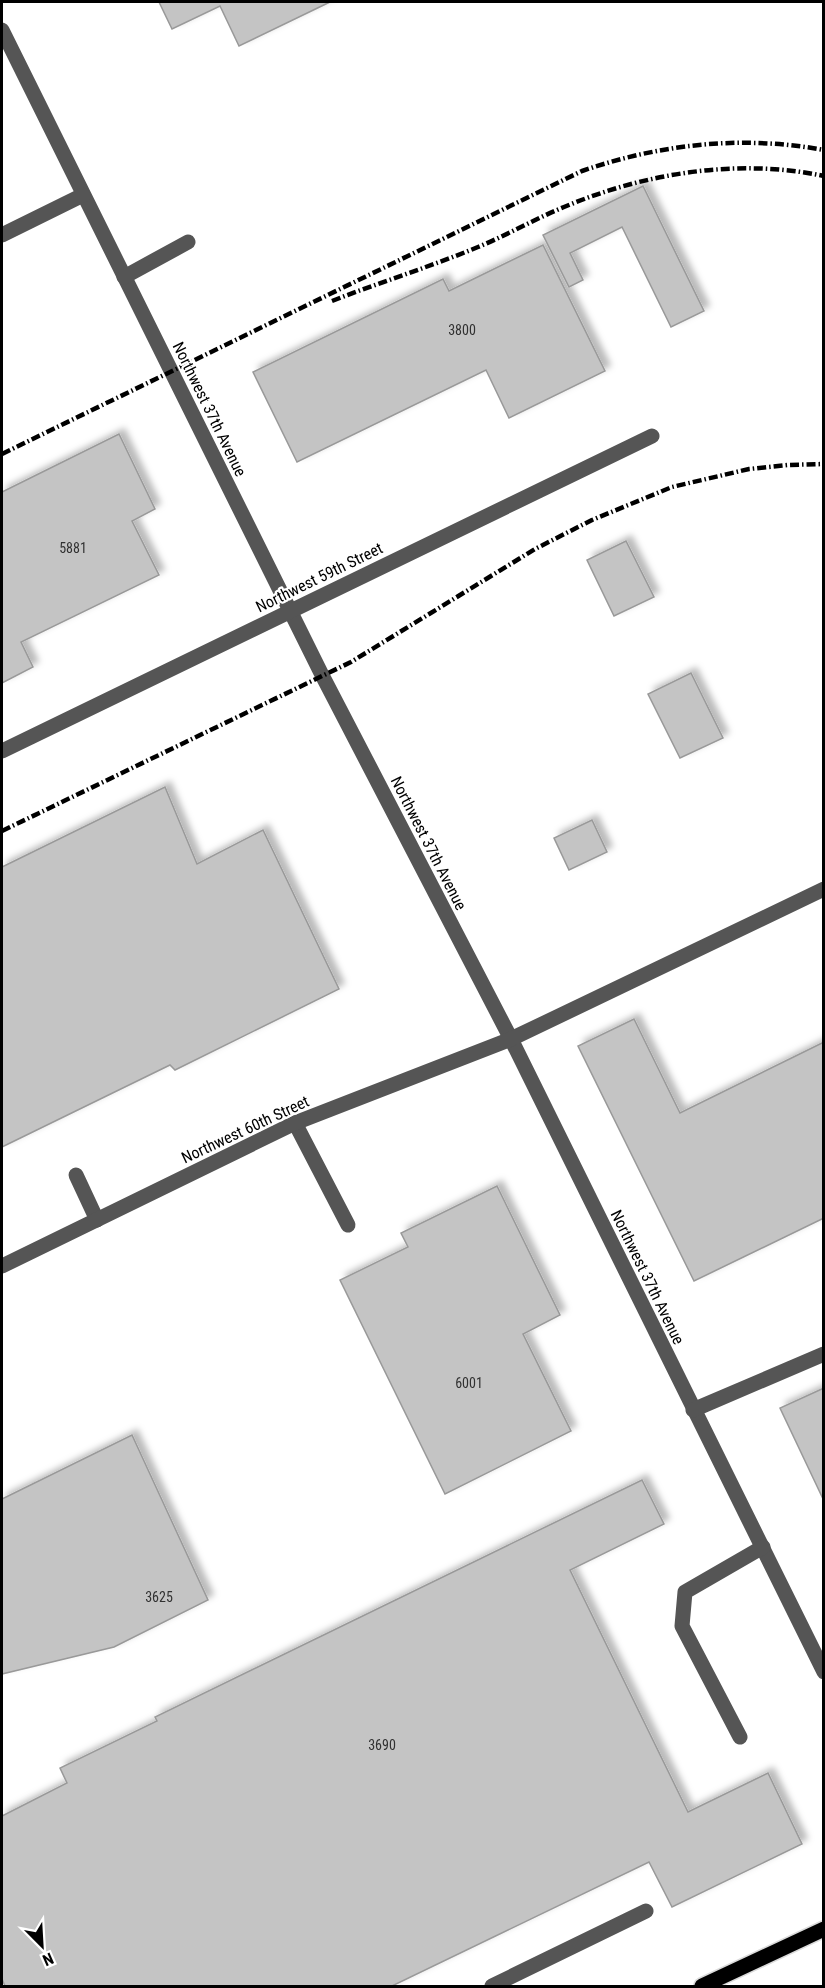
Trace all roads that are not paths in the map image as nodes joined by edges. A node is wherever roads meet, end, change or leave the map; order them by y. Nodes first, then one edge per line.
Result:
1 (2, 30) edge
2 (83, 195) junction
3 (2, 235) edge
4 (188, 242) dead end
5 (124, 277) junction
6 (652, 436) dead end
7 (290, 611) junction
8 (2, 751) edge
9 (824, 889) edge
10 (511, 1039) junction
11 (295, 1123) junction
12 (76, 1174) dead end
13 (97, 1220) junction
14 (348, 1224) dead end
15 (2, 1266) edge
16 (824, 1354) edge
17 (693, 1410) junction
18 (763, 1547) junction
19 (824, 1672) edge
20 (740, 1737) dead end
21 (646, 1911) dead end
22 (824, 1929) edge
23 (727, 1981) edge
24 (492, 1986) edge
25 (702, 1986) edge

1 - 2 street, Northwest 37th Avenue
2 - 3 street
2 - 5 street, Northwest 37th Avenue
4 - 5 street
5 - 7 street, Northwest 37th Avenue
6 - 7 street, Northwest 59th Street
7 - 8 street, Northwest 59th Street
7 - 10 street, Northwest 37th Avenue
9 - 10 street, Northwest 60th Street
10 - 11 street, Northwest 60th Street
10 - 17 street, Northwest 37th Avenue
11 - 13 street, Northwest 60th Street
11 - 14 street
12 - 13 street
13 - 15 street, Northwest 60th Street
16 - 17 street
17 - 18 street, Northwest 37th Avenue
18 - 19 street, Northwest 37th Avenue
18 - 20 street
21 - 24 street
22 - 23 main road
23 - 25 main road

